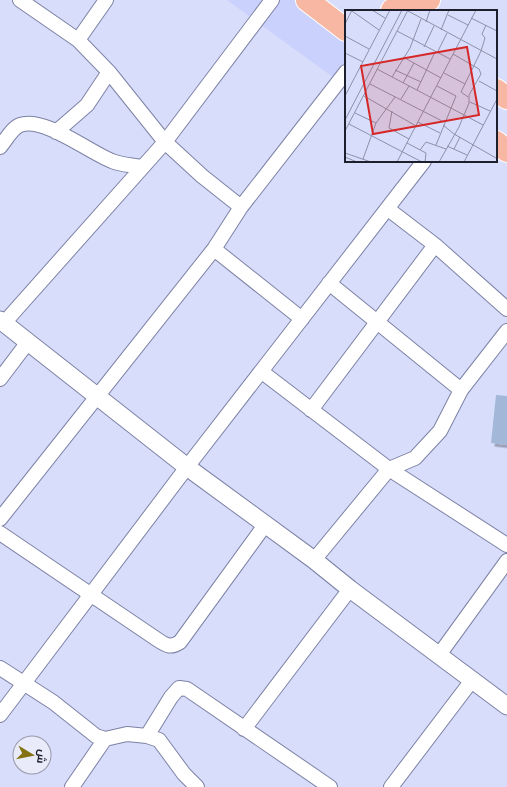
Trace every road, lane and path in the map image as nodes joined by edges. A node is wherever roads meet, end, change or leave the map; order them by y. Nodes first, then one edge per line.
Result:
1 (20, 0) edge
2 (106, 0) edge
3 (272, 0) edge
4 (307, 0) edge
5 (428, 0) edge
6 (388, 7) edge
7 (345, 29) edge
8 (78, 40) junction
9 (109, 72) junction
10 (345, 73) edge
11 (497, 91) edge
12 (507, 98) edge
13 (56, 132) junction
14 (165, 142) junction
15 (497, 143) edge
16 (0, 147) edge
17 (507, 151) edge
18 (423, 162) edge
19 (142, 167) junction
20 (241, 207) junction
21 (388, 209) junction
22 (435, 245) junction
23 (214, 250) junction
24 (329, 283) junction
25 (507, 309) edge
26 (302, 319) junction
27 (2, 321) edge
28 (376, 323) junction
29 (507, 331) edge
30 (28, 342) junction
31 (262, 372) junction
32 (0, 380) edge
33 (461, 390) junction
34 (96, 397) junction
35 (311, 410) junction
36 (187, 467) junction
37 (388, 469) junction
38 (0, 518) edge
39 (265, 526) junction
40 (0, 533) edge
41 (507, 546) edge
42 (314, 560) junction
43 (506, 565) edge
44 (350, 589) junction
45 (90, 594) junction
46 (439, 655) junction
47 (0, 668) edge
48 (473, 679) junction
49 (25, 684) junction
50 (507, 706) edge
51 (0, 716) edge
52 (244, 729) junction
53 (147, 736) junction
54 (105, 739) junction
55 (72, 787) edge
56 (197, 787) edge
57 (330, 787) edge
58 (391, 787) edge

1 - 8 street
2 - 8 street
3 - 14 street
4 - 7 main road
5 - 6 main road
8 - 9 street
9 - 13 street
9 - 14 street
10 - 20 street
11 - 12 main road
13 - 16 street
13 - 19 street
14 - 19 street
14 - 20 street
15 - 17 main road
18 - 21 street
19 - 27 street
20 - 23 street
21 - 22 street
21 - 24 street
22 - 25 street
22 - 28 street
23 - 26 street
23 - 34 street
24 - 26 street
24 - 28 street
26 - 31 street
27 - 30 street
28 - 33 street
28 - 35 street
29 - 33 street
30 - 32 street
30 - 34 street
31 - 35 street
31 - 36 street
33 - 37 street
34 - 36 street
34 - 38 street
35 - 37 street
36 - 39 street
36 - 45 street
37 - 41 street
37 - 42 street
39 - 42 street
39 - 45 street
40 - 45 street
42 - 44 street
43 - 46 street
44 - 46 street
44 - 52 street
45 - 49 street
46 - 48 street
47 - 49 street
48 - 50 street
48 - 58 street
49 - 51 street
49 - 54 street
52 - 53 street
52 - 57 street
53 - 54 street
53 - 56 street
54 - 55 street

